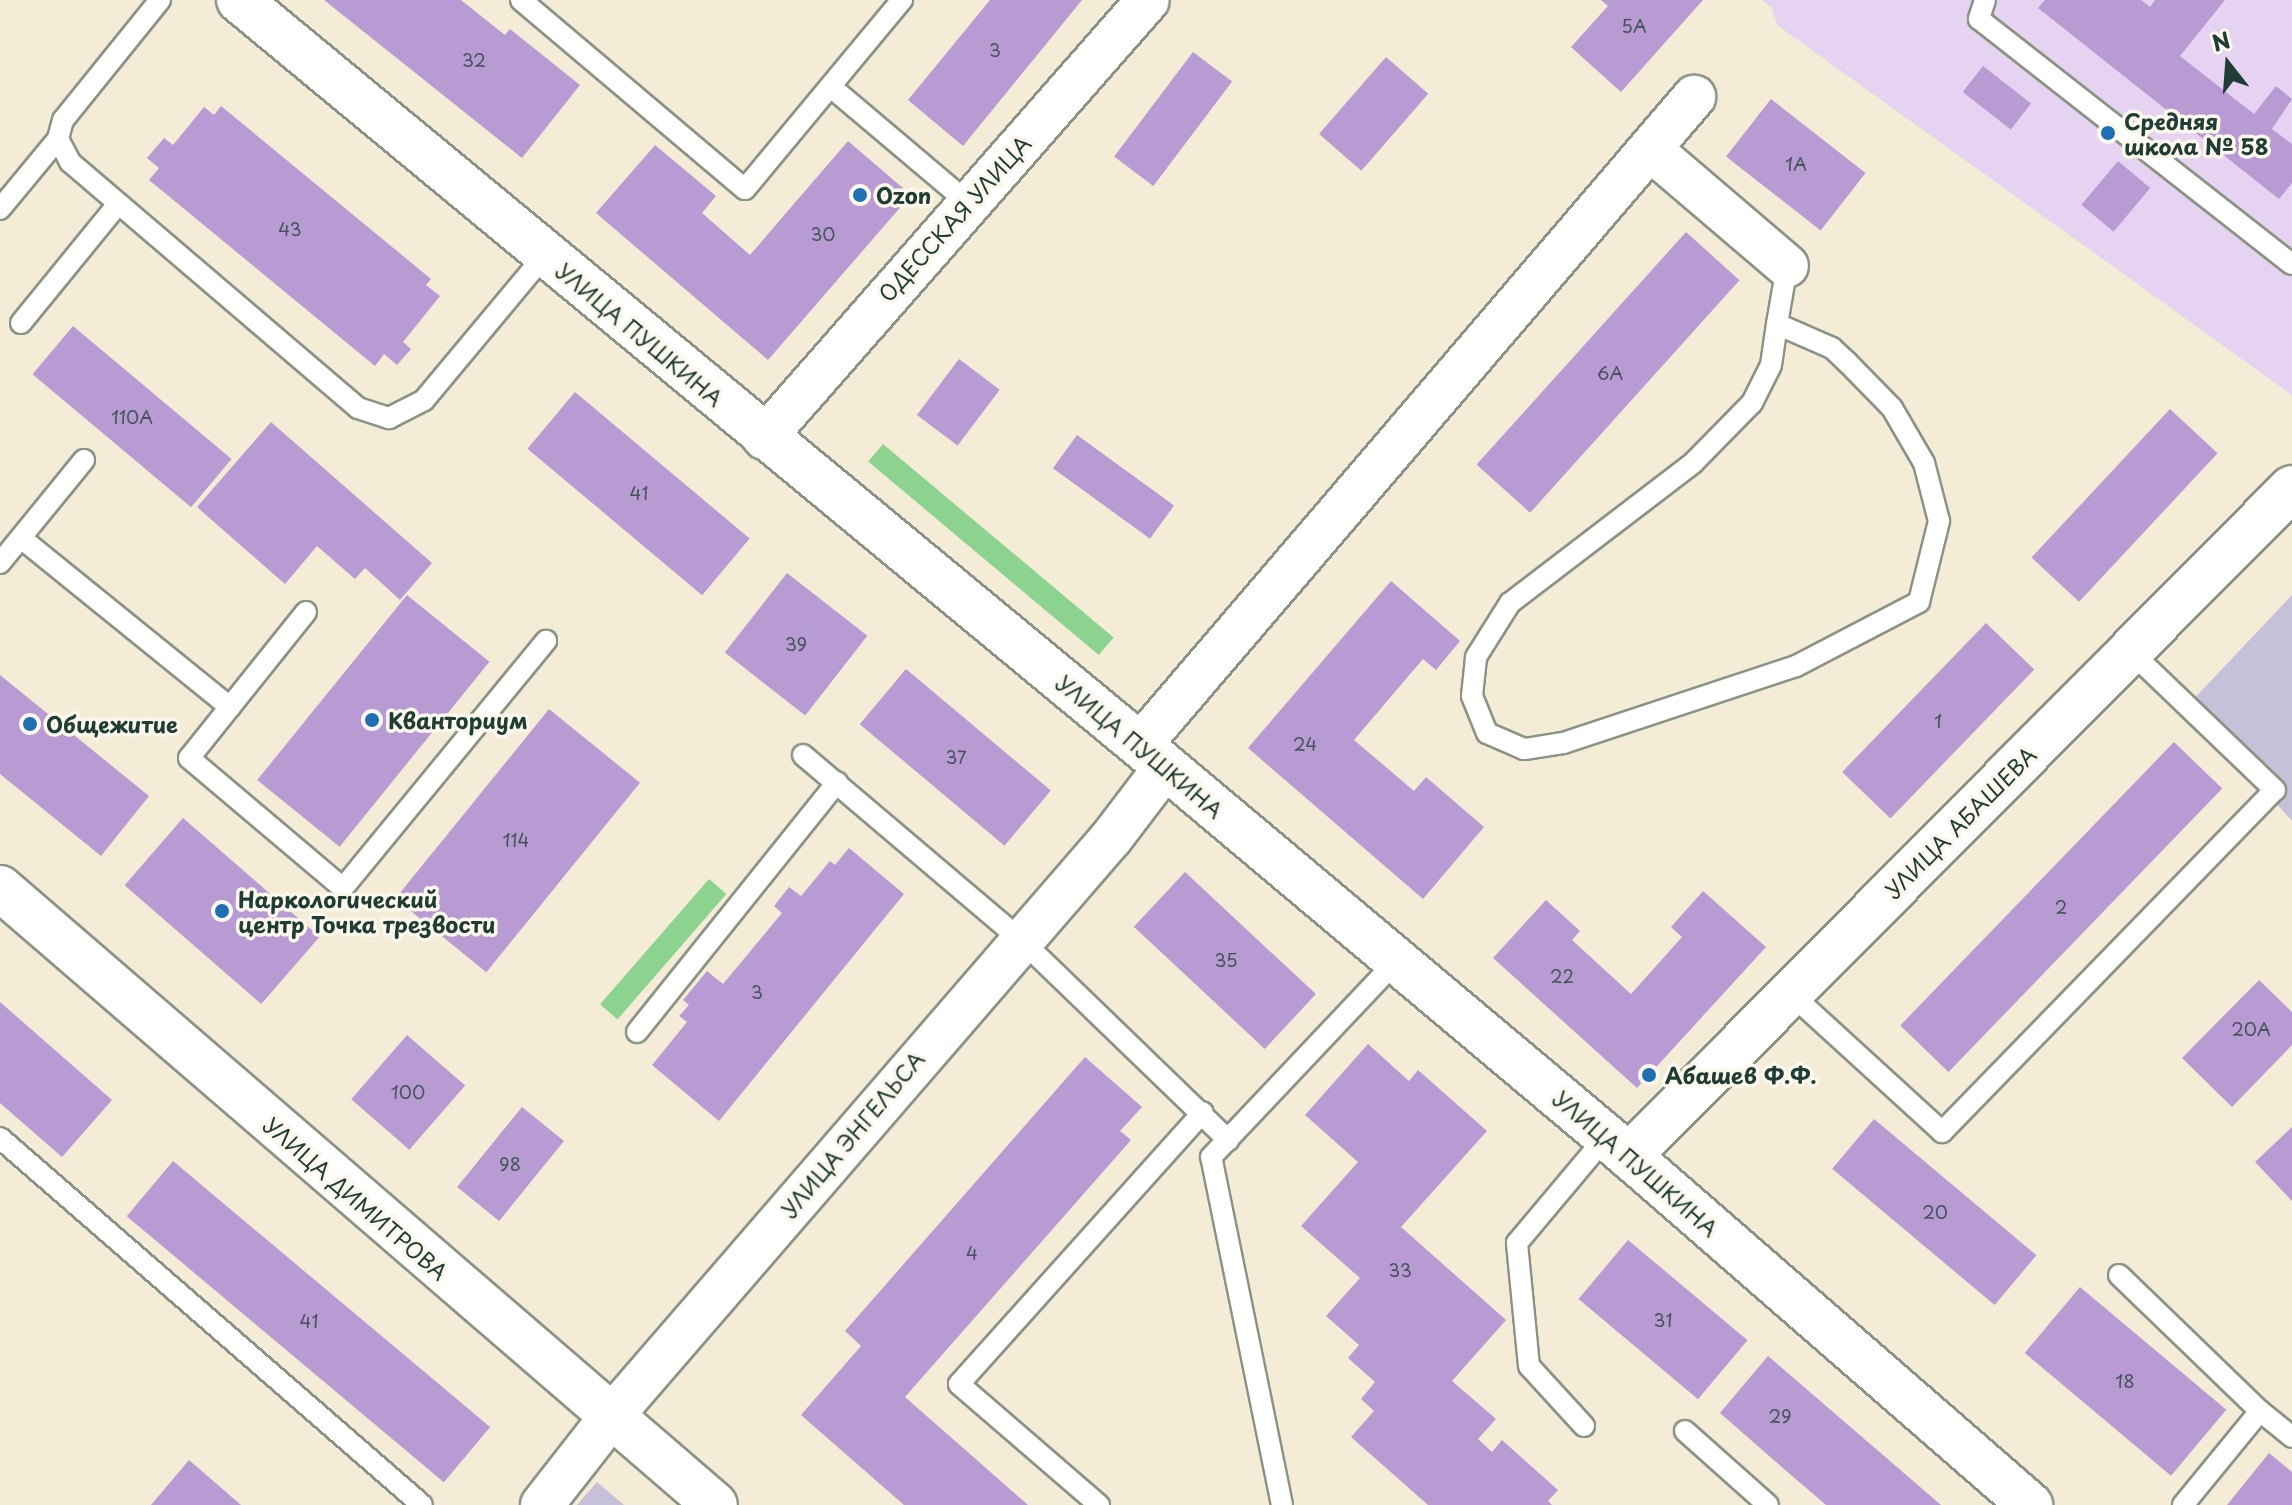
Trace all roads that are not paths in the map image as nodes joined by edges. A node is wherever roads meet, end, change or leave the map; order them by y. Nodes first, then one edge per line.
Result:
1 (160, 0) edge
2 (239, 0) edge
3 (521, 0) edge
4 (902, 0) edge
5 (1148, 0) edge
6 (1985, 0) edge
7 (831, 87) junction
8 (1694, 97) dead end
9 (58, 139) junction
10 (1650, 149) junction
11 (954, 191) dead end
12 (118, 204) junction
13 (0, 209) edge
14 (545, 255) junction
15 (2292, 264) edge
16 (1787, 266) joint
17 (21, 323) dead end
18 (1777, 324) junction
19 (764, 438) junction
20 (84, 460) dead end
21 (2292, 488) edge
22 (21, 538) junction
23 (0, 563) edge
24 (306, 612) dead end
25 (546, 641) dead end
26 (2130, 651) junction
27 (230, 707) junction
28 (803, 755) dead end
29 (1153, 756) junction
30 (837, 782) junction
31 (0, 888) edge
32 (1019, 938) junction
33 (1397, 960) junction
34 (1790, 993) junction
35 (637, 1032) dead end
36 (1203, 1112) junction
37 (0, 1138) edge
38 (1228, 1140) junction
39 (1618, 1146) junction
40 (2119, 1275) dead end
41 (2260, 1411) junction
42 (610, 1418) junction
43 (1584, 1426) dead end
44 (1685, 1431) dead end
45 (2292, 1437) edge
46 (422, 1505) edge
47 (542, 1505) edge
48 (715, 1505) edge
49 (1099, 1505) edge
50 (1282, 1505) edge
51 (1768, 1505) edge
52 (2030, 1505) edge
53 (2183, 1505) edge

1 - 9 lane
2 - 14 main road, УЛИЦА ПУШКИНА
3 - 7 lane
4 - 7 lane
5 - 19 street, ОДЕССКАЯ УЛИЦА
6 - 15 lane
7 - 11 lane
8 - 10 street, УЛИЦА ЭНГЕЛЬСА
9 - 12 lane
9 - 13 lane
10 - 16 street
10 - 29 street, УЛИЦА ЭНГЕЛЬСА
12 - 14 lane
12 - 17 lane
14 - 19 main road, УЛИЦА ПУШКИНА
16 - 18 lane
18 - 18 lane
19 - 29 main road, УЛИЦА ПУШКИНА
20 - 22 lane
21 - 26 main road, УЛИЦА АБАШЕВА
22 - 23 lane
22 - 27 lane
24 - 27 lane
25 - 27 lane
26 - 34 main road, УЛИЦА АБАШЕВА
26 - 34 lane
28 - 30 lane
29 - 32 street, УЛИЦА ЭНГЕЛЬСА
29 - 33 main road, УЛИЦА ПУШКИНА
30 - 32 lane
30 - 35 lane
31 - 42 main road, УЛИЦА ДИМИТРОВА
32 - 36 lane
32 - 42 street, УЛИЦА ЭНГЕЛЬСА
33 - 38 lane
33 - 39 main road, УЛИЦА ПУШКИНА
34 - 39 main road, УЛИЦА АБАШЕВА
36 - 38 lane
36 - 49 lane
37 - 46 lane
38 - 50 lane
39 - 43 lane
39 - 52 main road, УЛИЦА ПУШКИНА
40 - 41 lane
41 - 45 lane
41 - 53 lane
42 - 47 street, УЛИЦА ЭНГЕЛЬСА
42 - 48 main road, УЛИЦА ДИМИТРОВА
44 - 51 lane

